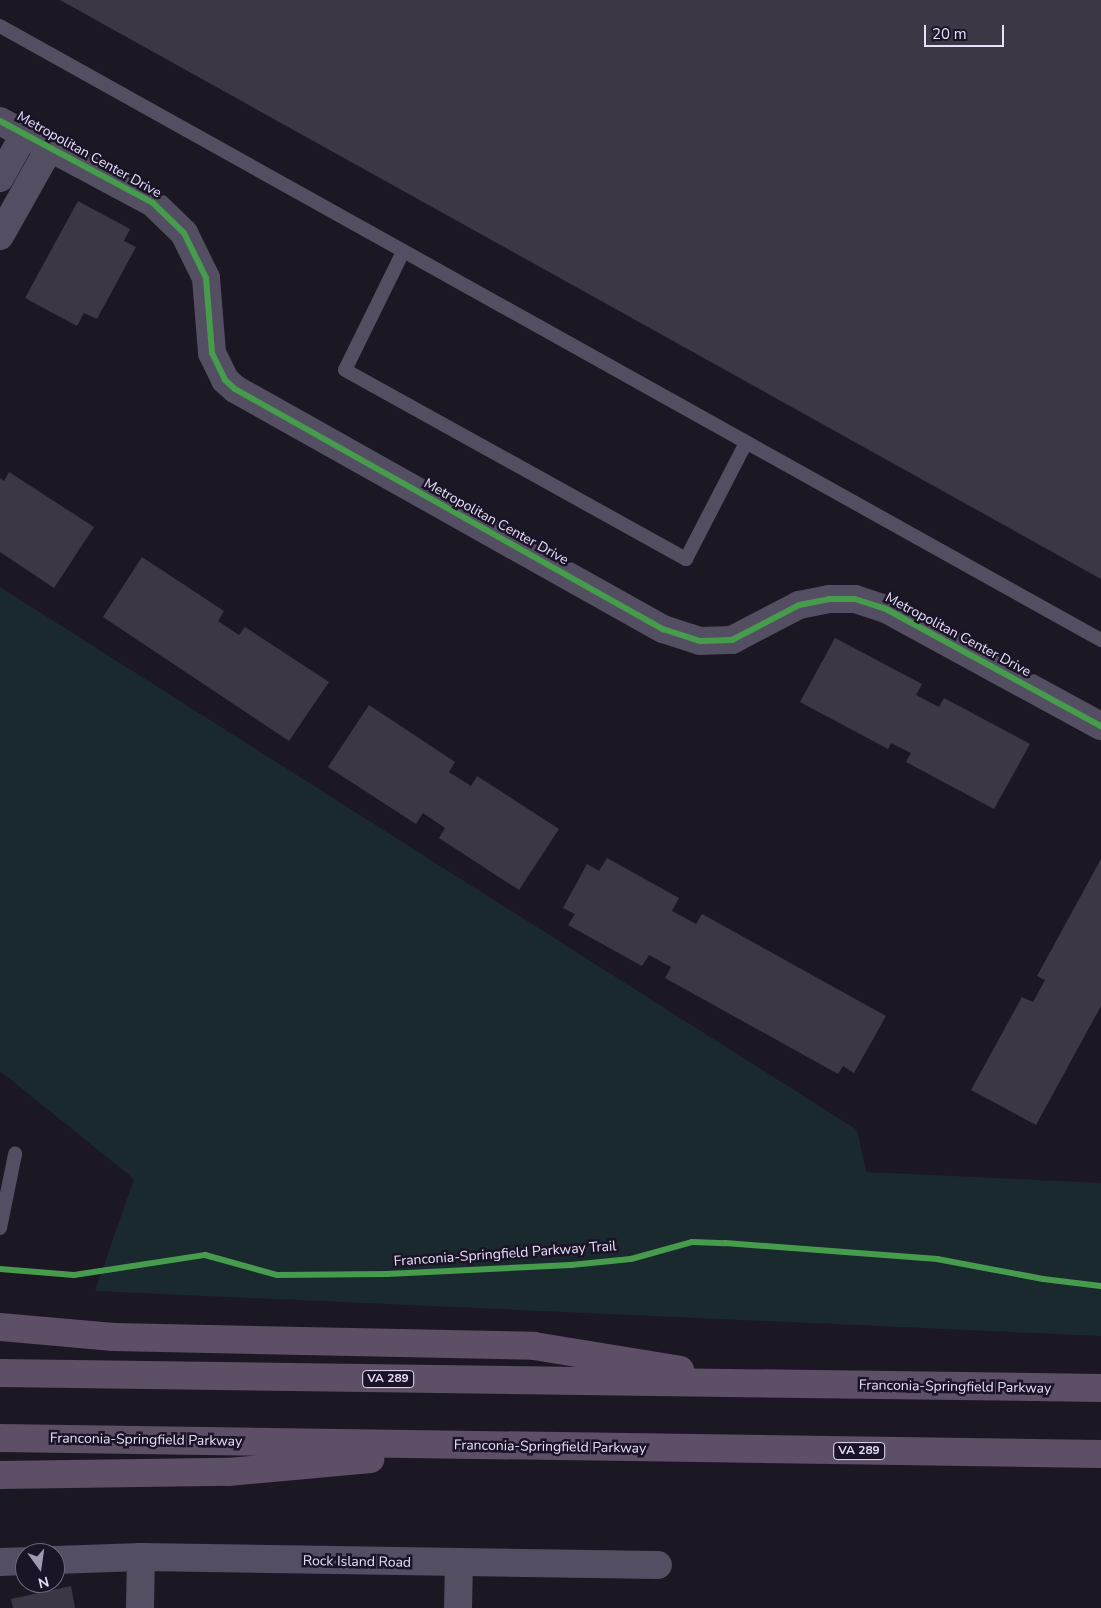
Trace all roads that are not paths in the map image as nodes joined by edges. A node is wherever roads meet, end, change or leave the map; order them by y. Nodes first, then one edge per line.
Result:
1 (0, 26) edge
2 (0, 121) edge
3 (24, 135) junction
4 (50, 147) junction
5 (0, 178) edge
6 (8, 205) edge
7 (0, 236) edge
8 (403, 252) junction
9 (746, 443) junction
10 (1101, 640) edge
11 (1101, 726) edge
12 (14, 1154) dead end
13 (0, 1228) edge
14 (0, 1327) edge
15 (0, 1373) edge
16 (775, 1385) junction
17 (1101, 1388) edge
18 (0, 1438) edge
19 (509, 1446) junction
20 (1101, 1454) edge
21 (0, 1475) edge
22 (141, 1557) junction
23 (65, 1560) edge
24 (15, 1561) edge
25 (0, 1562) edge
26 (459, 1564) junction
27 (658, 1565) dead end
28 (140, 1608) edge
29 (458, 1608) edge

1 - 8 lane
2 - 3 street, Metropolitan Center Drive
3 - 4 street, Metropolitan Center Drive
3 - 5 street, Metropolitan Center Drive
4 - 6 street, Metropolitan Center Drive
4 - 11 street, Metropolitan Center Drive
6 - 7 street, Metropolitan Center Drive
8 - 9 lane
8 - 9 lane
9 - 10 lane
12 - 13 lane
14 - 16 main road
15 - 16 main road, Franconia-Springfield Parkway / VA 289
16 - 17 main road, Franconia-Springfield Parkway / VA 289
18 - 19 main road, Franconia-Springfield Parkway / VA 289
19 - 20 main road, Franconia-Springfield Parkway / VA 289
19 - 21 main road
22 - 23 street, Rock Island Road
22 - 26 street, Rock Island Road
22 - 28 street
24 - 25 street
26 - 27 street, Rock Island Road
26 - 29 street

